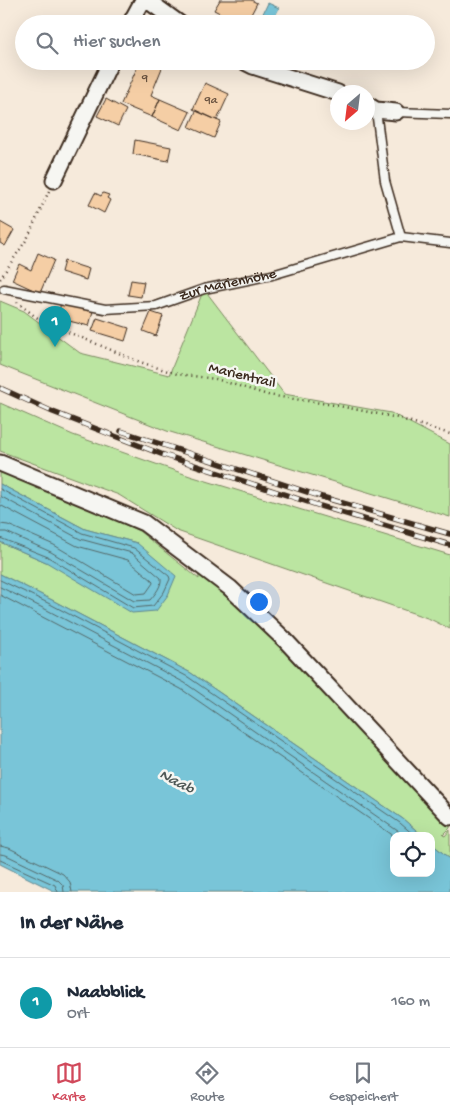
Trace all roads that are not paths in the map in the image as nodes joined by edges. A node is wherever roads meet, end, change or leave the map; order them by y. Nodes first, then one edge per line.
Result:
1 (143, 0) edge
2 (148, 0) edge
3 (135, 15) edge
4 (168, 15) edge
5 (107, 70) edge
6 (266, 70) edge
7 (330, 90) edge
8 (375, 108) edge
9 (396, 112) joint
10 (450, 114) edge
11 (375, 124) edge
12 (54, 180) road end
13 (400, 238) junction
14 (450, 243) edge
15 (6, 290) road end
16 (0, 463) edge
17 (450, 817) edge

1 - 3 street
2 - 4 street
5 - 12 street
6 - 7 street
8 - 9 street
9 - 10 lane
11 - 13 lane
13 - 14 lane, Zur Marienhöhe
13 - 15 lane, Zur Marienhöhe
16 - 17 street

